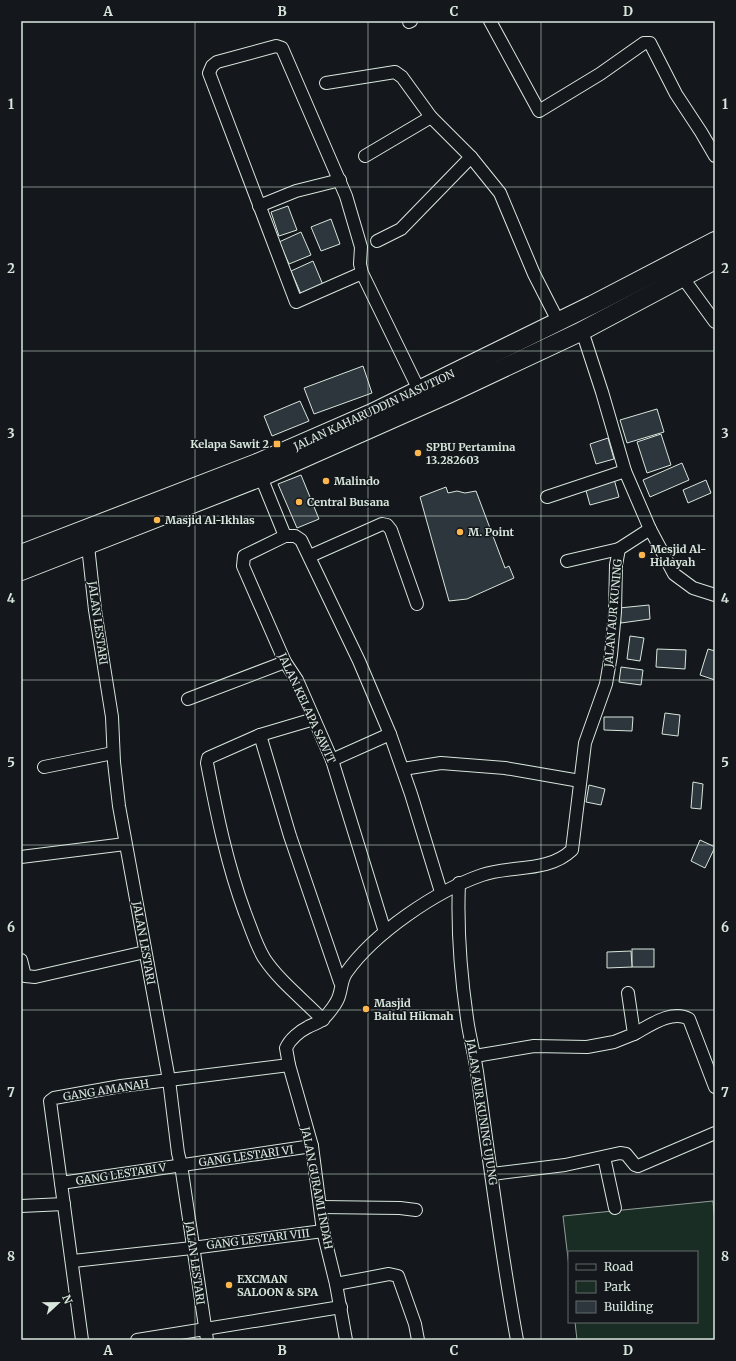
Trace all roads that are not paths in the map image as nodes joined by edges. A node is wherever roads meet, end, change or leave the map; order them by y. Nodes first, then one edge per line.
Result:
1 (490, 21) edge
2 (326, 84) dead end
3 (431, 117) junction
4 (712, 142) edge
5 (365, 156) dead end
6 (715, 156) edge
7 (471, 157) junction
8 (340, 180) junction
9 (259, 206) junction
10 (715, 241) edge
11 (377, 242) dead end
12 (715, 260) edge
13 (362, 273) junction
14 (683, 278) junction
15 (558, 321) junction
16 (715, 322) edge
17 (580, 332) junction
18 (419, 390) junction
19 (341, 434) junction
20 (625, 471) junction
21 (261, 477) junction
22 (548, 497) dead end
23 (650, 529) junction
24 (286, 536) junction
25 (88, 546) junction
26 (619, 549) junction
27 (21, 554) edge
28 (310, 556) junction
29 (567, 561) dead end
30 (21, 571) edge
31 (715, 595) edge
32 (417, 604) dead end
33 (285, 662) junction
34 (188, 699) dead end
35 (314, 719) junction
36 (390, 734) junction
37 (260, 735) junction
38 (113, 753) junction
39 (332, 760) junction
40 (44, 767) dead end
41 (403, 769) junction
42 (580, 781) junction
43 (125, 844) junction
44 (21, 857) edge
45 (459, 883) junction
46 (441, 892) junction
47 (385, 932) junction
48 (145, 952) junction
49 (21, 960) edge
50 (340, 982) junction
51 (628, 993) dead end
52 (323, 1020) junction
53 (634, 1034) junction
54 (475, 1056) junction
55 (289, 1065) junction
56 (170, 1080) junction
57 (715, 1087) edge
58 (715, 1133) edge
59 (312, 1146) junction
60 (604, 1158) junction
61 (181, 1165) junction
62 (492, 1174) junction
63 (61, 1183) junction
64 (64, 1204) junction
65 (21, 1206) edge
66 (321, 1208) junction
67 (615, 1208) dead end
68 (416, 1210) dead end
69 (323, 1231) junction
70 (192, 1248) junction
71 (73, 1261) junction
72 (336, 1284) junction
73 (341, 1307) junction
74 (206, 1335) edge
75 (82, 1340) edge
76 (137, 1340) edge
77 (346, 1340) edge
78 (418, 1340) edge
79 (517, 1340) edge

1 - 4 street
2 - 3 street
3 - 5 street
3 - 7 street
4 - 6 street
7 - 11 street
7 - 15 street
8 - 9 street
8 - 9 street
8 - 13 street
9 - 13 street
10 - 15 highway, JALAN KAHARUDDIN NASUTION
12 - 14 highway, JALAN KAHARUDDIN NASUTION
13 - 18 street
14 - 16 street
14 - 17 highway, JALAN KAHARUDDIN NASUTION
15 - 18 highway, JALAN KAHARUDDIN NASUTION
17 - 19 highway, JALAN KAHARUDDIN NASUTION
17 - 20 street
18 - 19 highway, JALAN KAHARUDDIN NASUTION
19 - 21 highway, JALAN KAHARUDDIN NASUTION
19 - 27 highway, JALAN KAHARUDDIN NASUTION
20 - 22 street
20 - 23 street
21 - 24 street
21 - 25 highway, JALAN KAHARUDDIN NASUTION
23 - 26 street, JALAN AUR KUNING
23 - 31 street
24 - 28 street
24 - 33 street, JALAN KELAPA SAWIT
25 - 30 highway, JALAN KAHARUDDIN NASUTION
25 - 38 street, JALAN LESTARI
26 - 29 street, JALAN AUR KUNING
26 - 42 street, JALAN AUR KUNING
28 - 32 street
28 - 36 street
33 - 34 street
33 - 35 street, JALAN KELAPA SAWIT
35 - 37 street
35 - 39 street, JALAN KELAPA SAWIT
36 - 39 street
36 - 41 street
37 - 50 street
37 - 52 street
38 - 40 street
38 - 43 street, JALAN LESTARI
39 - 47 street, JALAN KELAPA SAWIT
41 - 42 street
41 - 46 street
42 - 45 street, JALAN AUR KUNING
43 - 44 street
43 - 48 street, JALAN LESTARI
45 - 46 street
45 - 54 street, JALAN AUR KUNING UJUNG
46 - 47 street
47 - 50 street
48 - 49 street
48 - 56 street, JALAN LESTARI
50 - 52 street
51 - 53 street
52 - 55 street, JALAN GURAMI INDAH
53 - 54 street
53 - 57 street
54 - 62 street, JALAN AUR KUNING UJUNG
55 - 56 street
55 - 59 street, JALAN GURAMI INDAH
56 - 61 street, JALAN LESTARI
56 - 63 street, GANG AMANAH
58 - 60 street
59 - 61 street, GANG LESTARI VI
59 - 66 street, JALAN GURAMI INDAH
60 - 62 street
60 - 67 street
61 - 63 street, GANG LESTARI V
61 - 70 street, JALAN LESTARI
62 - 79 street, JALAN AUR KUNING UJUNG
63 - 64 street, GANG AMANAH
64 - 65 street
64 - 71 street, GANG AMANAH
66 - 68 street
66 - 69 street, JALAN GURAMI INDAH
69 - 70 street, GANG LESTARI VIII
69 - 72 street, JALAN GURAMI INDAH
70 - 71 street, GANG LESTARI VIII
70 - 74 street, JALAN LESTARI
71 - 75 street, GANG AMANAH
72 - 73 street, JALAN GURAMI INDAH
72 - 78 street
73 - 74 street
73 - 77 street, JALAN GURAMI INDAH
74 - 76 street

